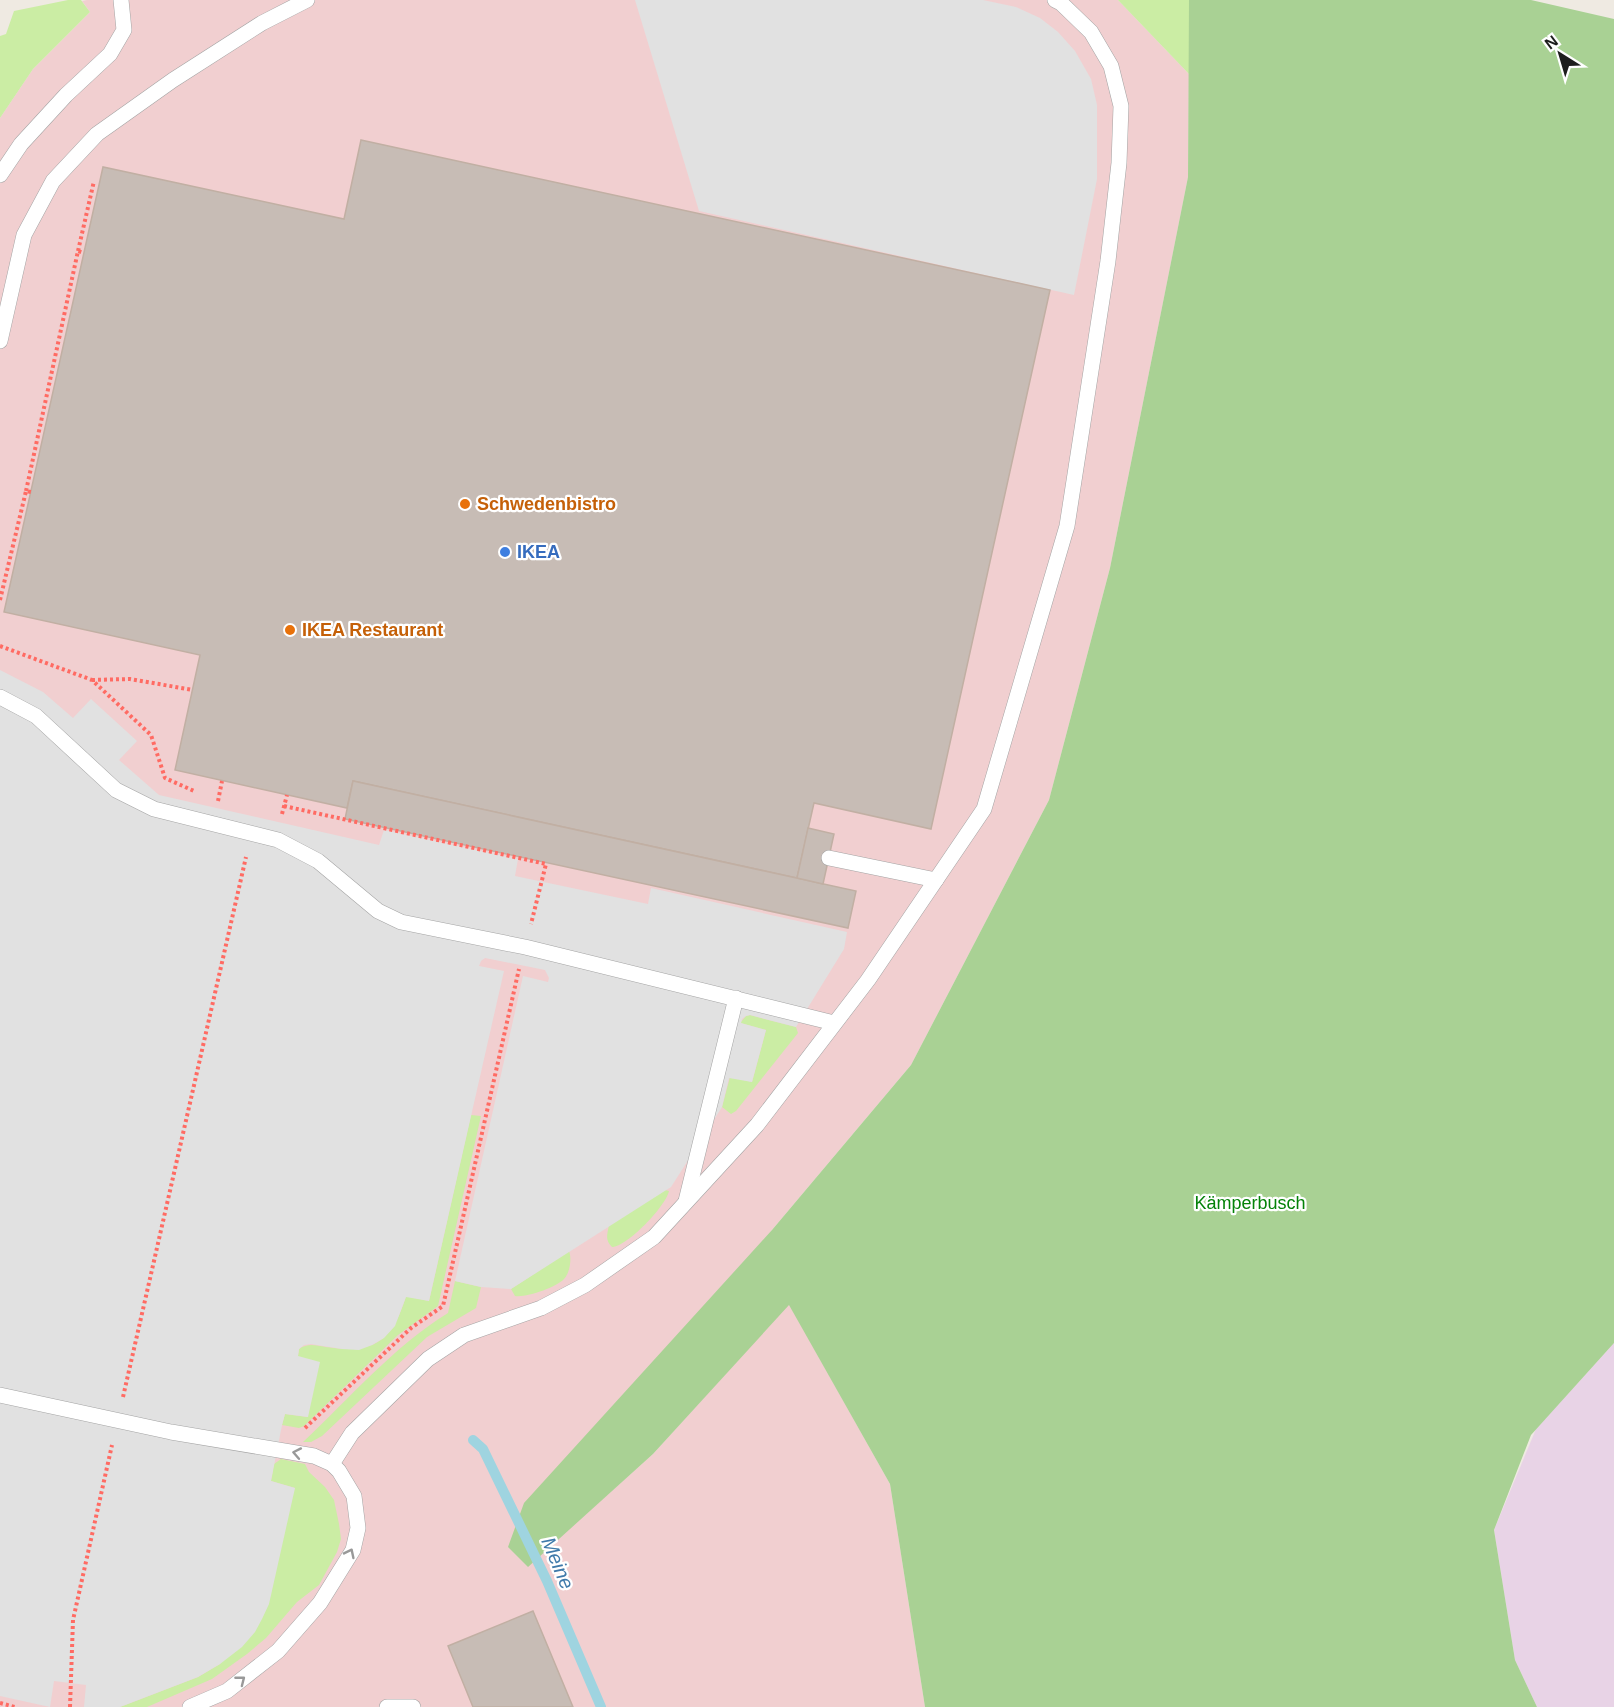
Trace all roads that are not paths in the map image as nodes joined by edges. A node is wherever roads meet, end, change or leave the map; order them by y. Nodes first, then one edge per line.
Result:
1 (121, 0) edge
2 (307, 0) edge
3 (1055, 0) edge
4 (0, 175) edge
5 (0, 341) edge
6 (0, 697) edge
7 (829, 858) dead end
8 (936, 879) junction
9 (736, 998) junction
10 (834, 1023) junction
11 (685, 1204) junction
12 (0, 1395) edge
13 (332, 1464) junction
14 (190, 1707) edge
15 (387, 1707) edge
16 (413, 1707) edge

1 - 4 lane
2 - 5 lane
3 - 8 lane
6 - 9 lane
7 - 8 lane
8 - 10 lane
9 - 10 lane
9 - 11 lane
10 - 11 lane
11 - 13 lane
13 -> 12 lane
14 -> 13 lane
15 - 16 lane

